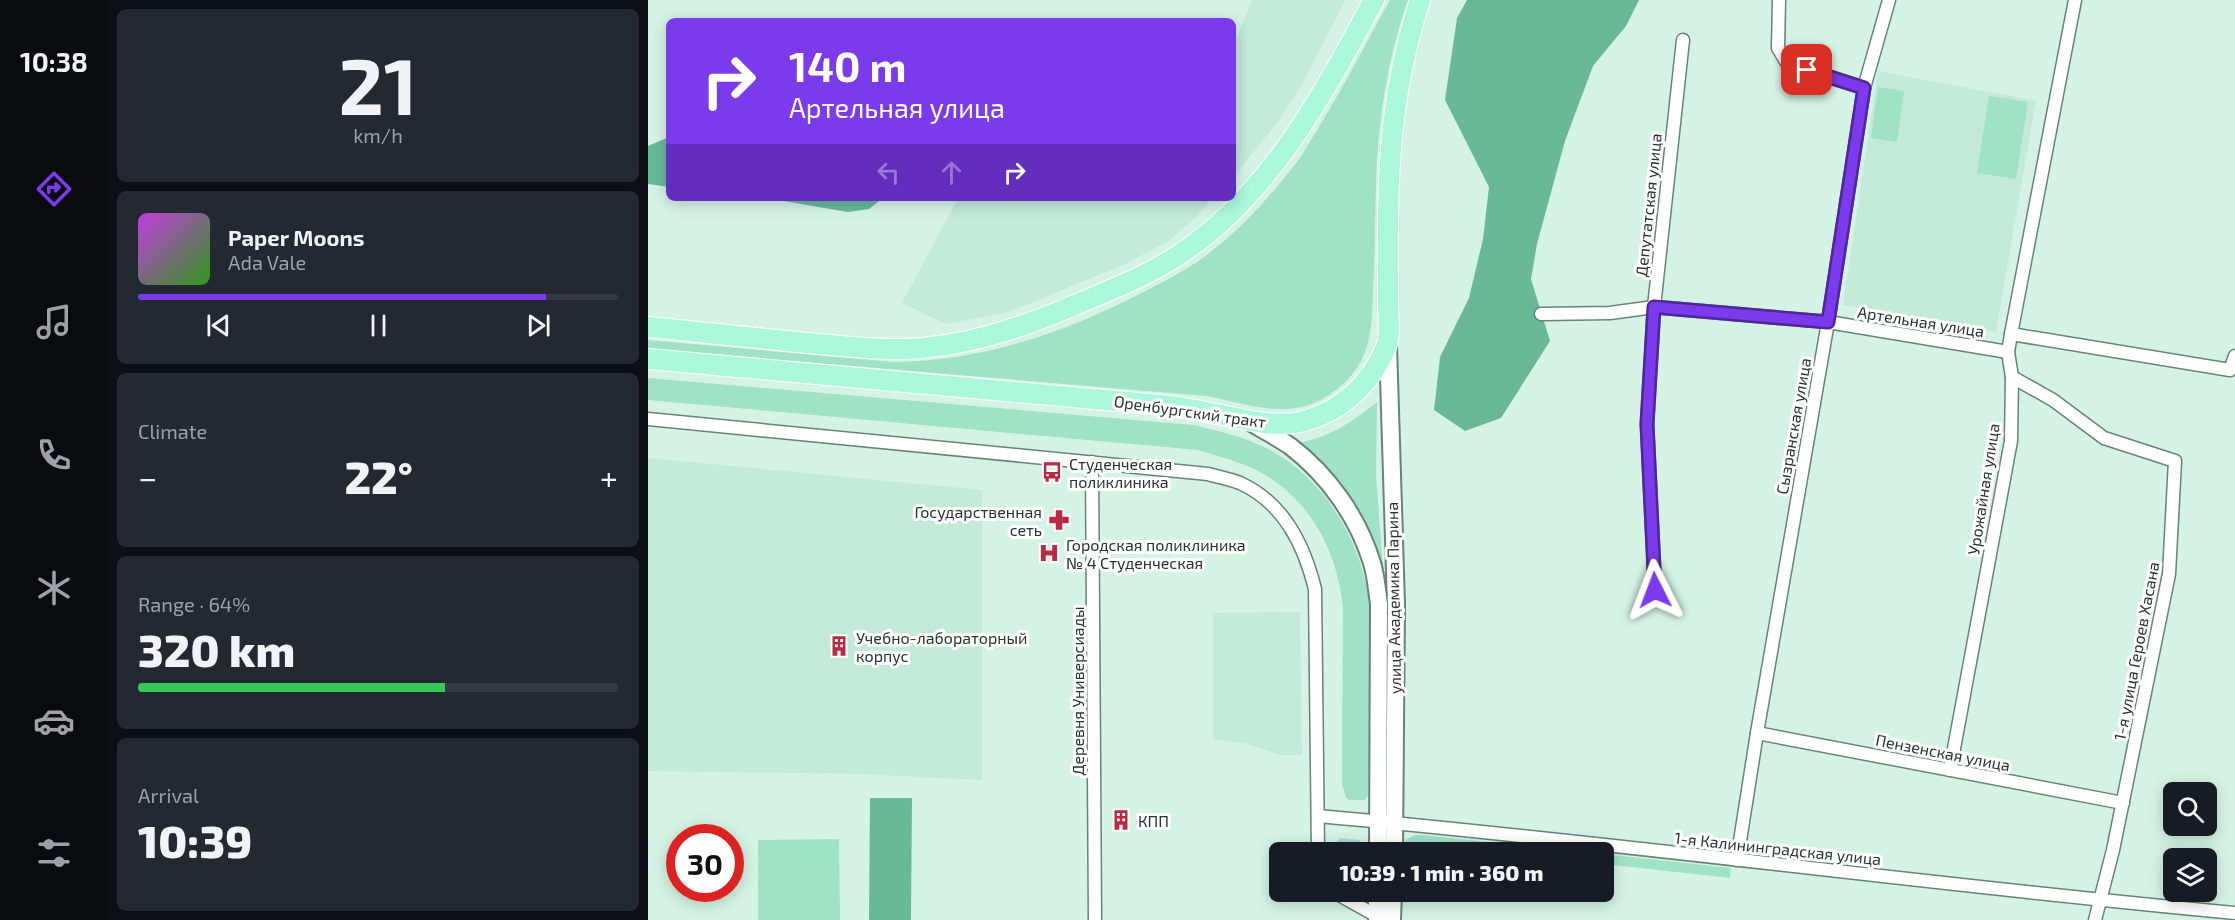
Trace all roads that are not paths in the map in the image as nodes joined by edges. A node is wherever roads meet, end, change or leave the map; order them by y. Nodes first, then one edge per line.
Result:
1 (1374, 0) edge
2 (1420, 0) edge
3 (1779, 0) edge
4 (1889, 0) edge
5 (2075, 0) edge
6 (1683, 40) dead end
7 (1864, 88) junction
8 (1654, 307) junction
9 (1541, 314) dead end
10 (1828, 322) junction
11 (648, 327) edge
12 (2011, 334) junction
13 (1388, 344) junction
14 (2008, 351) junction
15 (2235, 356) edge
16 (648, 359) edge
17 (2012, 377) junction
18 (648, 419) edge
19 (1246, 420) junction
20 (1092, 462) junction
21 (1655, 590) dead end
22 (1757, 733) junction
23 (1950, 770) junction
24 (2123, 803) junction
25 (1318, 816) junction
26 (1387, 823) junction
27 (1318, 842) edge
28 (1381, 842) edge
29 (1392, 842) edge
30 (1737, 860) junction
31 (2100, 900) junction
32 (1352, 902) edge
33 (1379, 902) edge
34 (1389, 902) edge
35 (2235, 913) edge
36 (1382, 919) edge
37 (1095, 920) edge
38 (2095, 920) edge

1 - 11 main road
2 - 13 main road, Оренбургский тракт
3 - 7 street
4 - 7 street, Сызранская улица
5 - 12 street, Урожайная улица
6 - 8 street, Депутатская улица
7 - 10 street, Сызранская улица
8 - 9 street, Артельная улица
8 - 10 street, Артельная улица
8 - 21 street, Депутатская улица
10 - 14 street, Артельная улица
10 - 22 street, Сызранская улица
12 - 14 street, Урожайная улица
12 - 15 street
13 - 19 main road, Оренбургский тракт
13 - 26 main road, улица Академика Парина
14 - 17 street, Урожайная улица
16 - 19 main road, Оренбургский тракт
17 - 23 street, Урожайная улица
17 - 24 street, 1-я улица Героев Хасана
18 - 20 street
19 - 26 main road, улица Академика Парина
20 - 25 street
20 - 37 street, Деревня Универсиады
22 - 23 street, Пензенская улица
22 - 30 street, Сызранская улица
23 - 24 street, Пензенская улица
24 - 31 street, 1-я улица Героев Хасана
25 - 26 street, 1-я Калининградская улица
25 - 27 street
26 - 28 main road, улица Академика Парина
26 - 29 main road, улица Академика Парина
26 - 30 street, 1-я Калининградская улица
30 - 31 street, 1-я Калининградская улица
31 - 35 street, 1-я Калининградская улица
31 - 38 street, 1-я улица Героев Хасана
32 - 36 street
33 - 36 main road
34 - 36 main road

